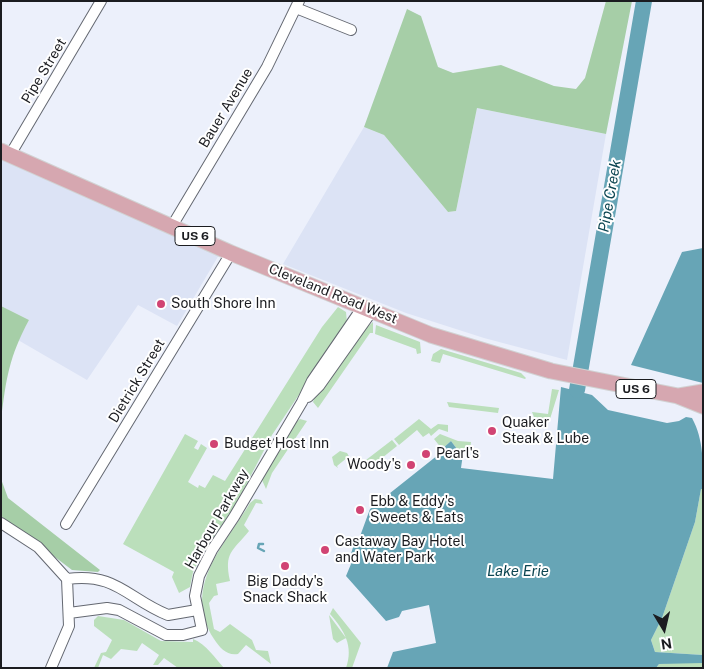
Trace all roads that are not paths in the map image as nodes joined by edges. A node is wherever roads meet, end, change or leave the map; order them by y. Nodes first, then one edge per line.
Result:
1 (101, 1) edge
2 (297, 5) edge
3 (351, 30) dead end
4 (6, 153) edge
5 (172, 226) junction
6 (232, 252) junction
7 (367, 309) junction
8 (703, 392) edge
9 (678, 396) junction
10 (703, 406) edge
11 (1, 523) edge
12 (66, 524) dead end
13 (67, 579) junction
14 (198, 610) junction
15 (69, 613) junction
16 (51, 668) edge

1 - 4 street, Pipe Street
2 - 3 street
2 - 5 street, Bauer Avenue
4 - 5 main road, Cleveland Road West / US 6
5 - 6 main road, Cleveland Road West / US 6
6 - 7 main road, Cleveland Road West / US 6
6 - 12 street, Dietrick Street
7 - 9 main road, Cleveland Road West / US 6
7 - 14 street, Harbour Parkway
8 - 9 main road, Cleveland Road West / US 6
9 - 10 main road, Cleveland Road West / US 6
11 - 13 street
13 - 14 street
13 - 15 street
14 - 15 street, Harbour Parkway
15 - 16 street

